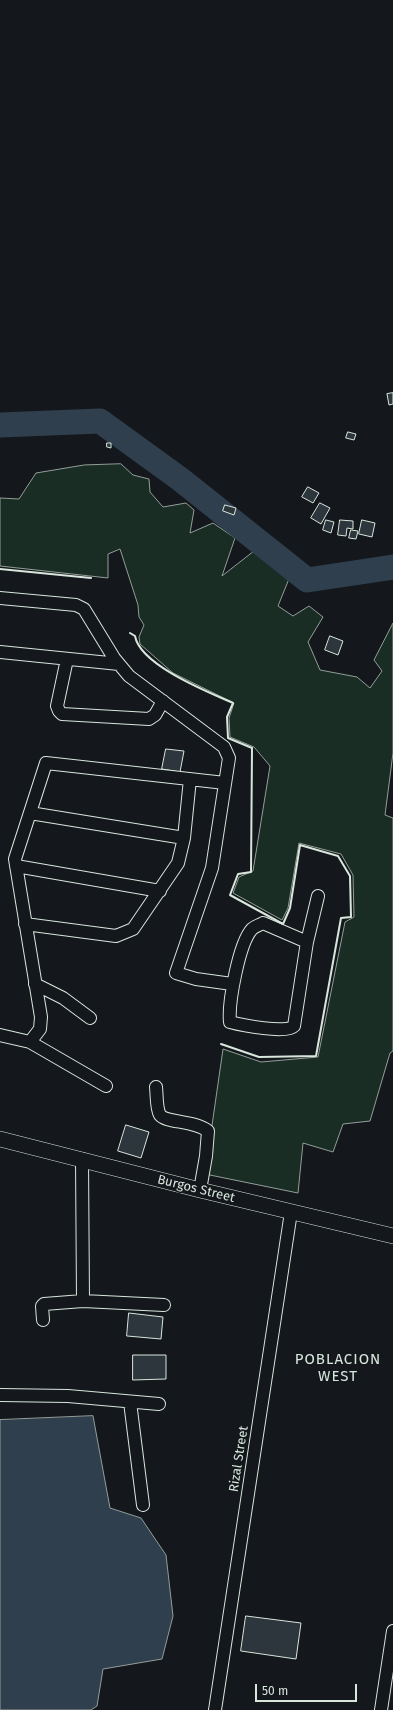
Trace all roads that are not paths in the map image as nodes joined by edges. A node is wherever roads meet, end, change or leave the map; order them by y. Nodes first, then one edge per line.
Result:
1 (0, 598) edge
2 (0, 652) edge
3 (67, 659) junction
4 (119, 664) junction
5 (163, 701) junction
6 (190, 779) junction
7 (225, 783) junction
8 (30, 813) junction
9 (184, 838) junction
10 (16, 866) junction
11 (160, 891) junction
12 (318, 896) dead end
13 (25, 924) junction
14 (307, 942) junction
15 (35, 984) junction
16 (232, 984) junction
17 (90, 1018) dead end
18 (0, 1035) edge
19 (30, 1042) junction
20 (106, 1086) dead end
21 (156, 1087) dead end
22 (0, 1139) edge
23 (82, 1159) junction
24 (200, 1190) junction
25 (291, 1212) junction
26 (393, 1236) edge
27 (83, 1301) junction
28 (164, 1305) dead end
29 (43, 1320) dead end
30 (0, 1395) edge
31 (130, 1402) junction
32 (160, 1404) dead end
33 (143, 1505) dead end
34 (393, 1631) edge
35 (215, 1710) edge
36 (380, 1710) edge

1 - 4 street
2 - 3 street
3 - 4 street
3 - 5 street
4 - 5 street
5 - 7 street
6 - 7 street
6 - 8 street
6 - 9 street
7 - 16 street
8 - 9 street
8 - 10 street
9 - 11 street
10 - 11 street
10 - 13 street
11 - 13 street
12 - 14 street
13 - 15 street
14 - 16 street
14 - 16 street
15 - 17 street
15 - 19 street
18 - 19 street
19 - 20 street
21 - 24 street
22 - 23 street, Burgos Street
23 - 24 street, Burgos Street
23 - 27 street
24 - 25 street, Burgos Street
25 - 26 street, Burgos Street
25 - 35 street, Rizal Street
27 - 28 street
27 - 29 street
30 - 31 street
31 - 32 street
31 - 33 street
34 - 36 street

